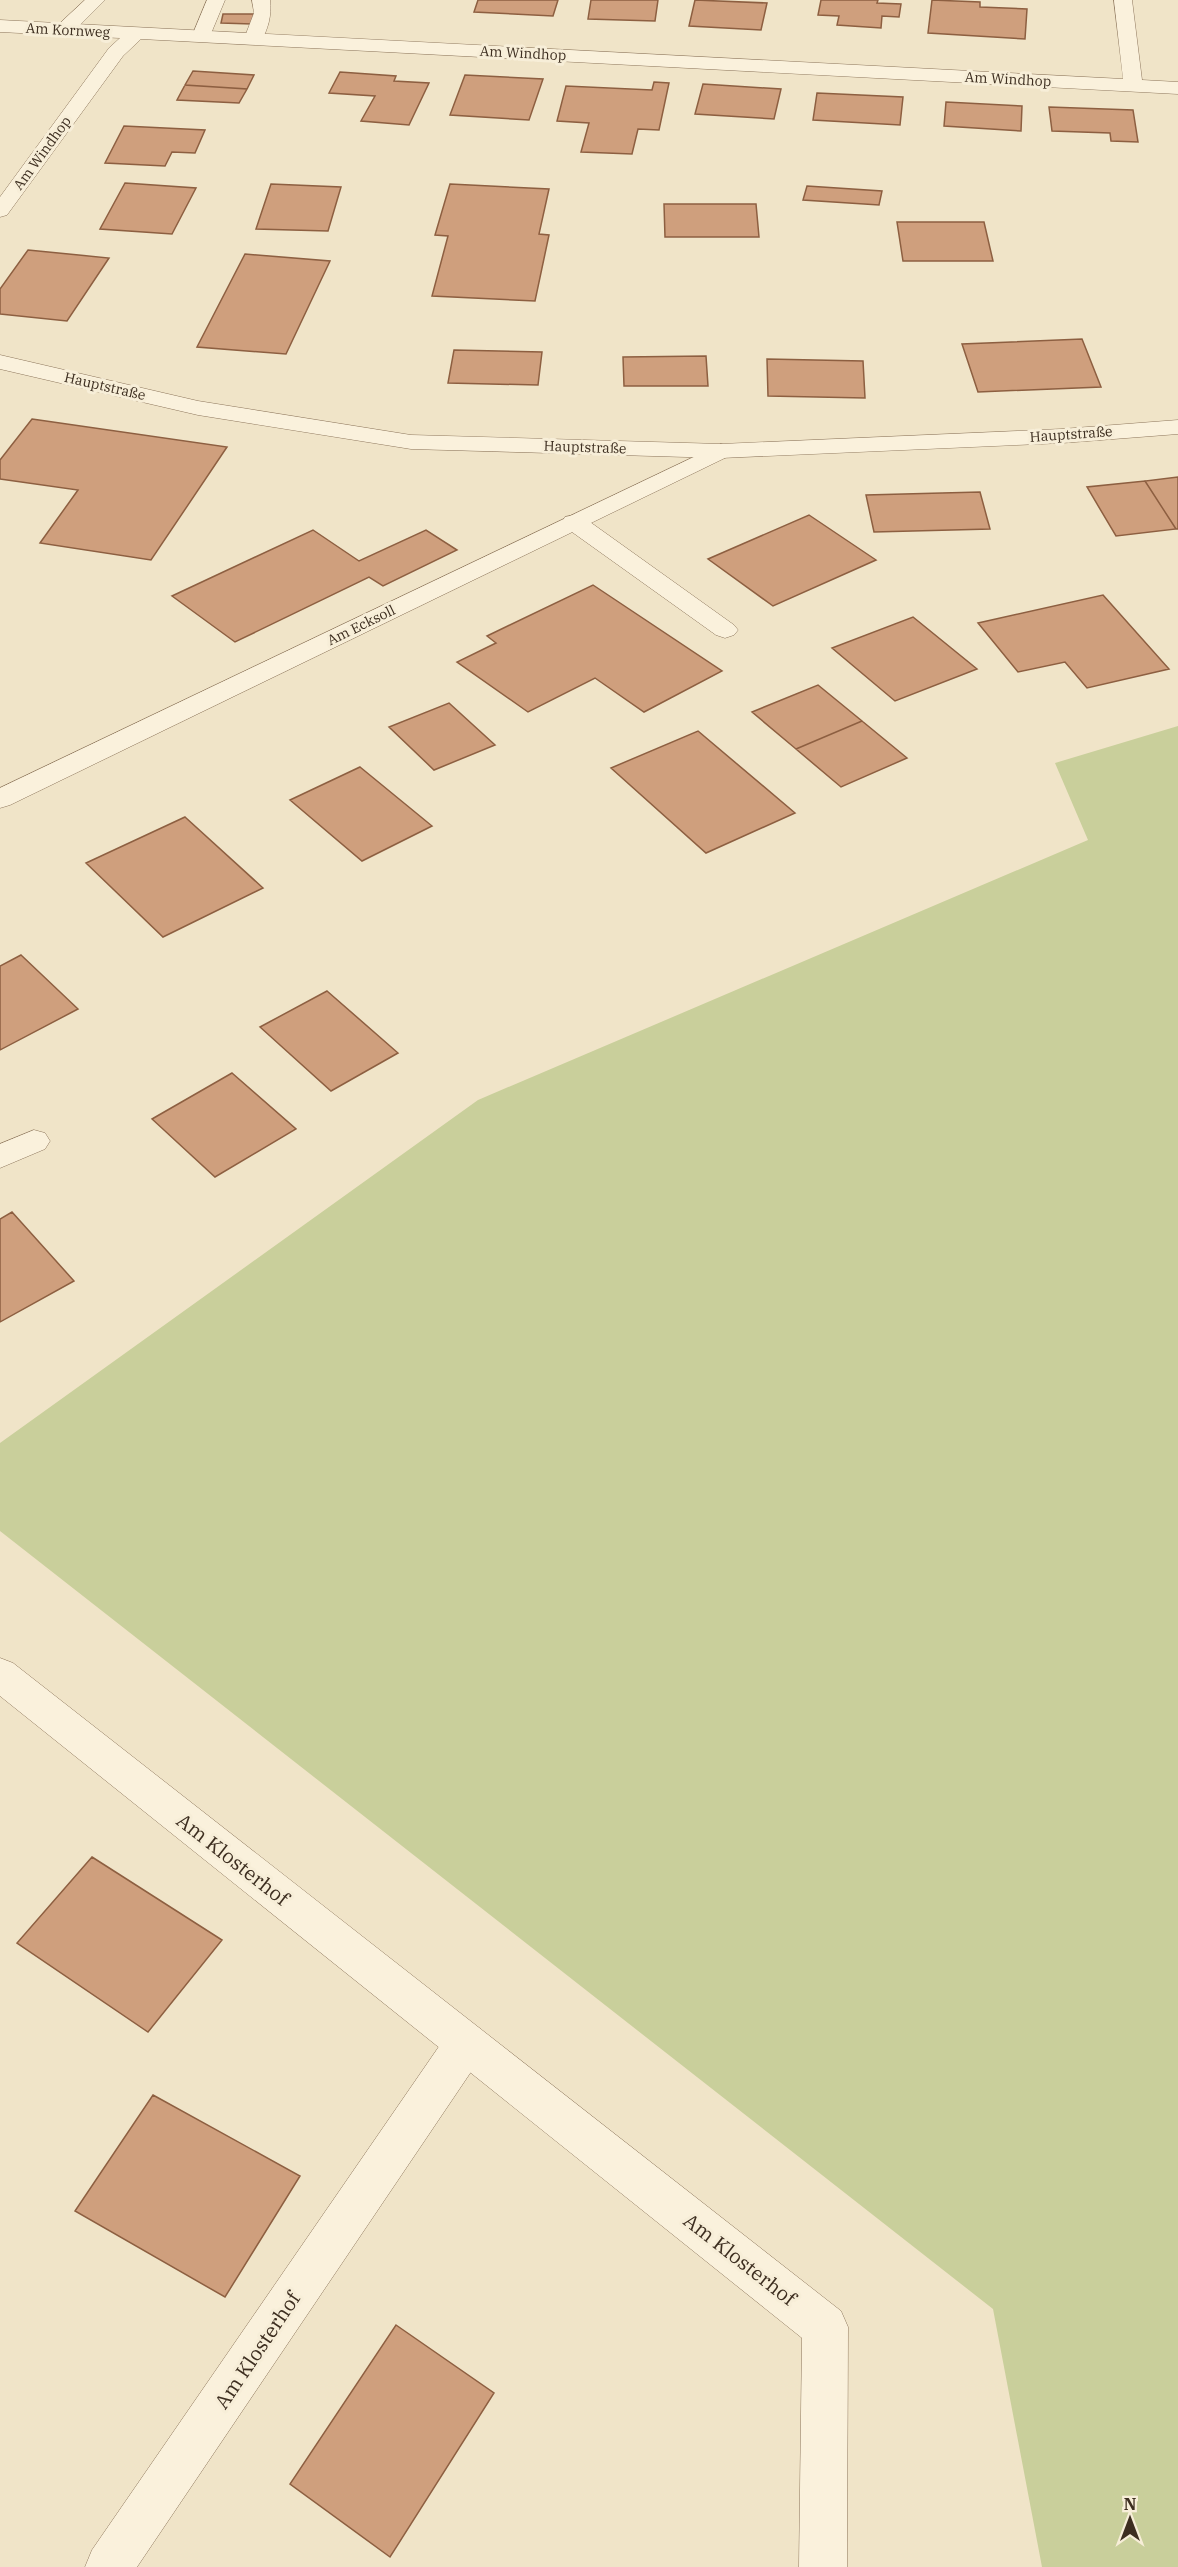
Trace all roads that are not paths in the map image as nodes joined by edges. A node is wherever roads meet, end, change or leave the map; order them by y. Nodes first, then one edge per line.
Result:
1 (96, 0) edge
2 (216, 0) edge
3 (261, 0) edge
4 (1123, 0) edge
5 (0, 26) edge
6 (65, 29) junction
7 (136, 33) junction
8 (201, 36) junction
9 (253, 39) junction
10 (1133, 85) junction
11 (1178, 88) edge
12 (0, 211) edge
13 (0, 362) edge
14 (1178, 427) edge
15 (721, 451) junction
16 (574, 522) junction
17 (725, 630) dead end
18 (0, 799) edge
19 (34, 1141) dead end
20 (0, 1157) edge
21 (0, 1674) edge
22 (466, 2043) junction
23 (109, 2567) edge
24 (823, 2567) edge

1 - 6 street
2 - 8 street
3 - 9 street
4 - 10 street
5 - 6 street, Am Kornweg
6 - 7 street, Am Kornweg
7 - 8 street, Am Windhop
7 - 12 street, Am Windhop
8 - 9 street, Am Windhop
9 - 10 street, Am Windhop
10 - 11 street, Am Windhop
13 - 15 street, Hauptstraße
14 - 15 street, Hauptstraße
15 - 16 street, Am Ecksoll
16 - 17 street
16 - 18 street, Am Ecksoll
19 - 20 street
21 - 22 street, Am Klosterhof
22 - 23 street, Am Klosterhof
22 - 24 street, Am Klosterhof

